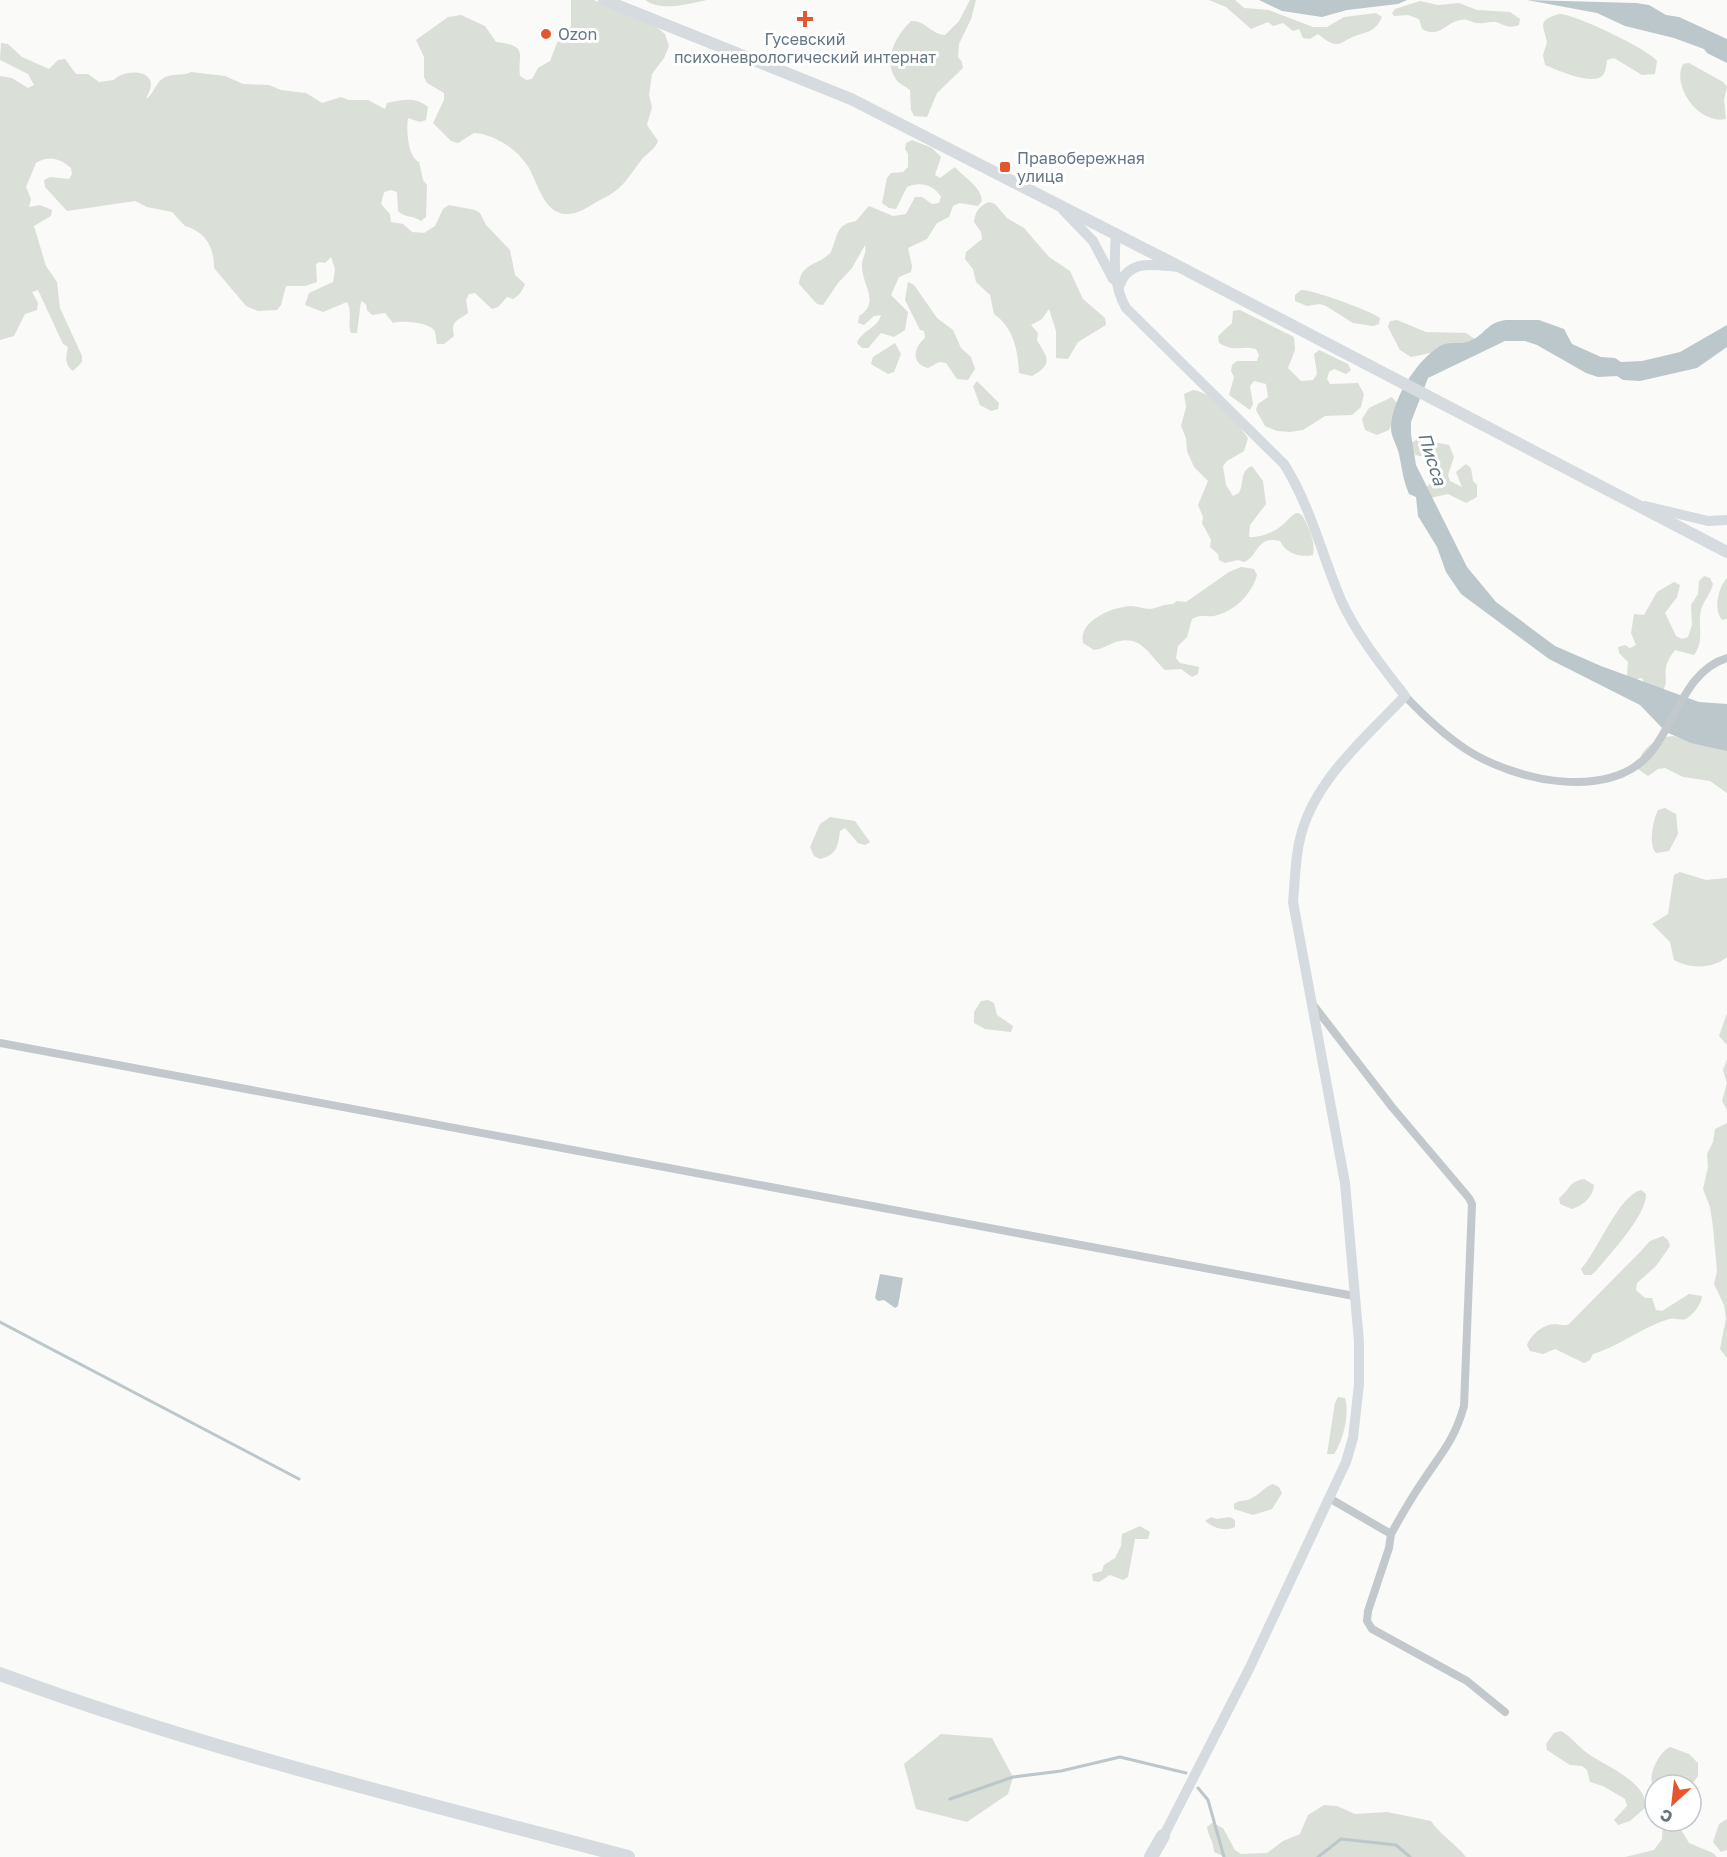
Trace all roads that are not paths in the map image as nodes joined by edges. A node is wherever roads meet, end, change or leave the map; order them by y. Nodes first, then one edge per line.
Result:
1 (604, 0) edge
2 (1051, 200) junction
3 (1116, 234) junction
4 (1182, 268) junction
5 (1118, 290) junction
6 (1634, 503) junction
7 (1727, 520) edge
8 (1727, 552) edge
9 (1727, 658) edge
10 (1405, 696) junction
11 (1313, 1005) junction
12 (0, 1043) edge
13 (1354, 1296) junction
14 (1329, 1498) junction
15 (1391, 1534) junction
16 (0, 1674) edge
17 (1505, 1712) dead end
18 (1163, 1836) joint
19 (628, 1857) edge
20 (1153, 1857) edge

1 - 2 main road
2 - 3 main road
2 - 5 street
3 - 4 main road
3 - 5 street
4 - 5 street
4 - 6 main road
5 - 10 street
6 - 7 street
6 - 8 main road
9 - 10 street
10 - 11 street
11 - 13 street
11 - 15 street
12 - 13 street
13 - 14 street
14 - 15 street
14 - 18 street
15 - 17 street
16 - 19 highway
18 - 20 highway

